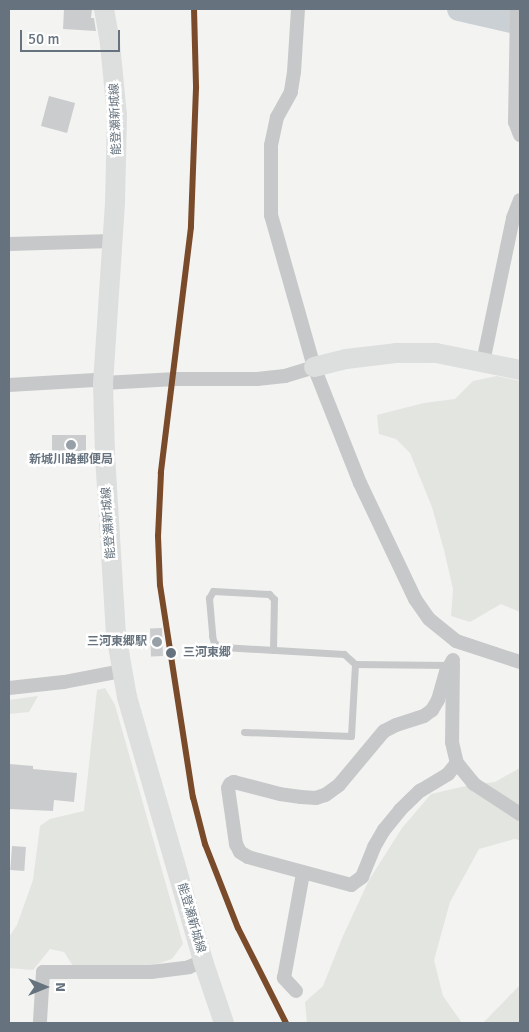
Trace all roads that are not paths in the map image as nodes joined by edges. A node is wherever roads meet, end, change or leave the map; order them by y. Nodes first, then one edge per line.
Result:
1 (104, 9) edge
2 (298, 9) edge
3 (517, 10) edge
4 (520, 135) edge
5 (520, 200) edge
6 (112, 242) junction
7 (9, 244) edge
8 (483, 362) junction
9 (314, 367) junction
10 (520, 370) edge
11 (103, 383) junction
12 (9, 385) edge
13 (456, 641) junction
14 (273, 650) junction
15 (451, 662) junction
16 (520, 662) edge
17 (354, 664) junction
18 (121, 671) junction
19 (9, 688) edge
20 (244, 732) dead end
21 (457, 763) junction
22 (520, 814) edge
23 (303, 873) junction
24 (203, 961) junction
25 (296, 991) dead end
26 (40, 1021) dead end
27 (224, 1023) edge

1 - 6 main road, 能登瀬新城線
2 - 9 street
3 - 4 street
5 - 8 street
6 - 7 street
6 - 11 main road, 能登瀬新城線
8 - 9 main road
8 - 10 main road
9 - 11 street
9 - 13 street
11 - 12 street
11 - 18 main road, 能登瀬新城線
13 - 15 street
13 - 16 street
14 - 14 lane
14 - 17 lane
15 - 17 lane
15 - 21 street
15 - 23 street
17 - 20 lane
18 - 19 street
18 - 24 main road, 能登瀬新城線
21 - 22 street
21 - 23 street
23 - 25 street
24 - 26 street
24 - 27 main road, 能登瀬新城線

